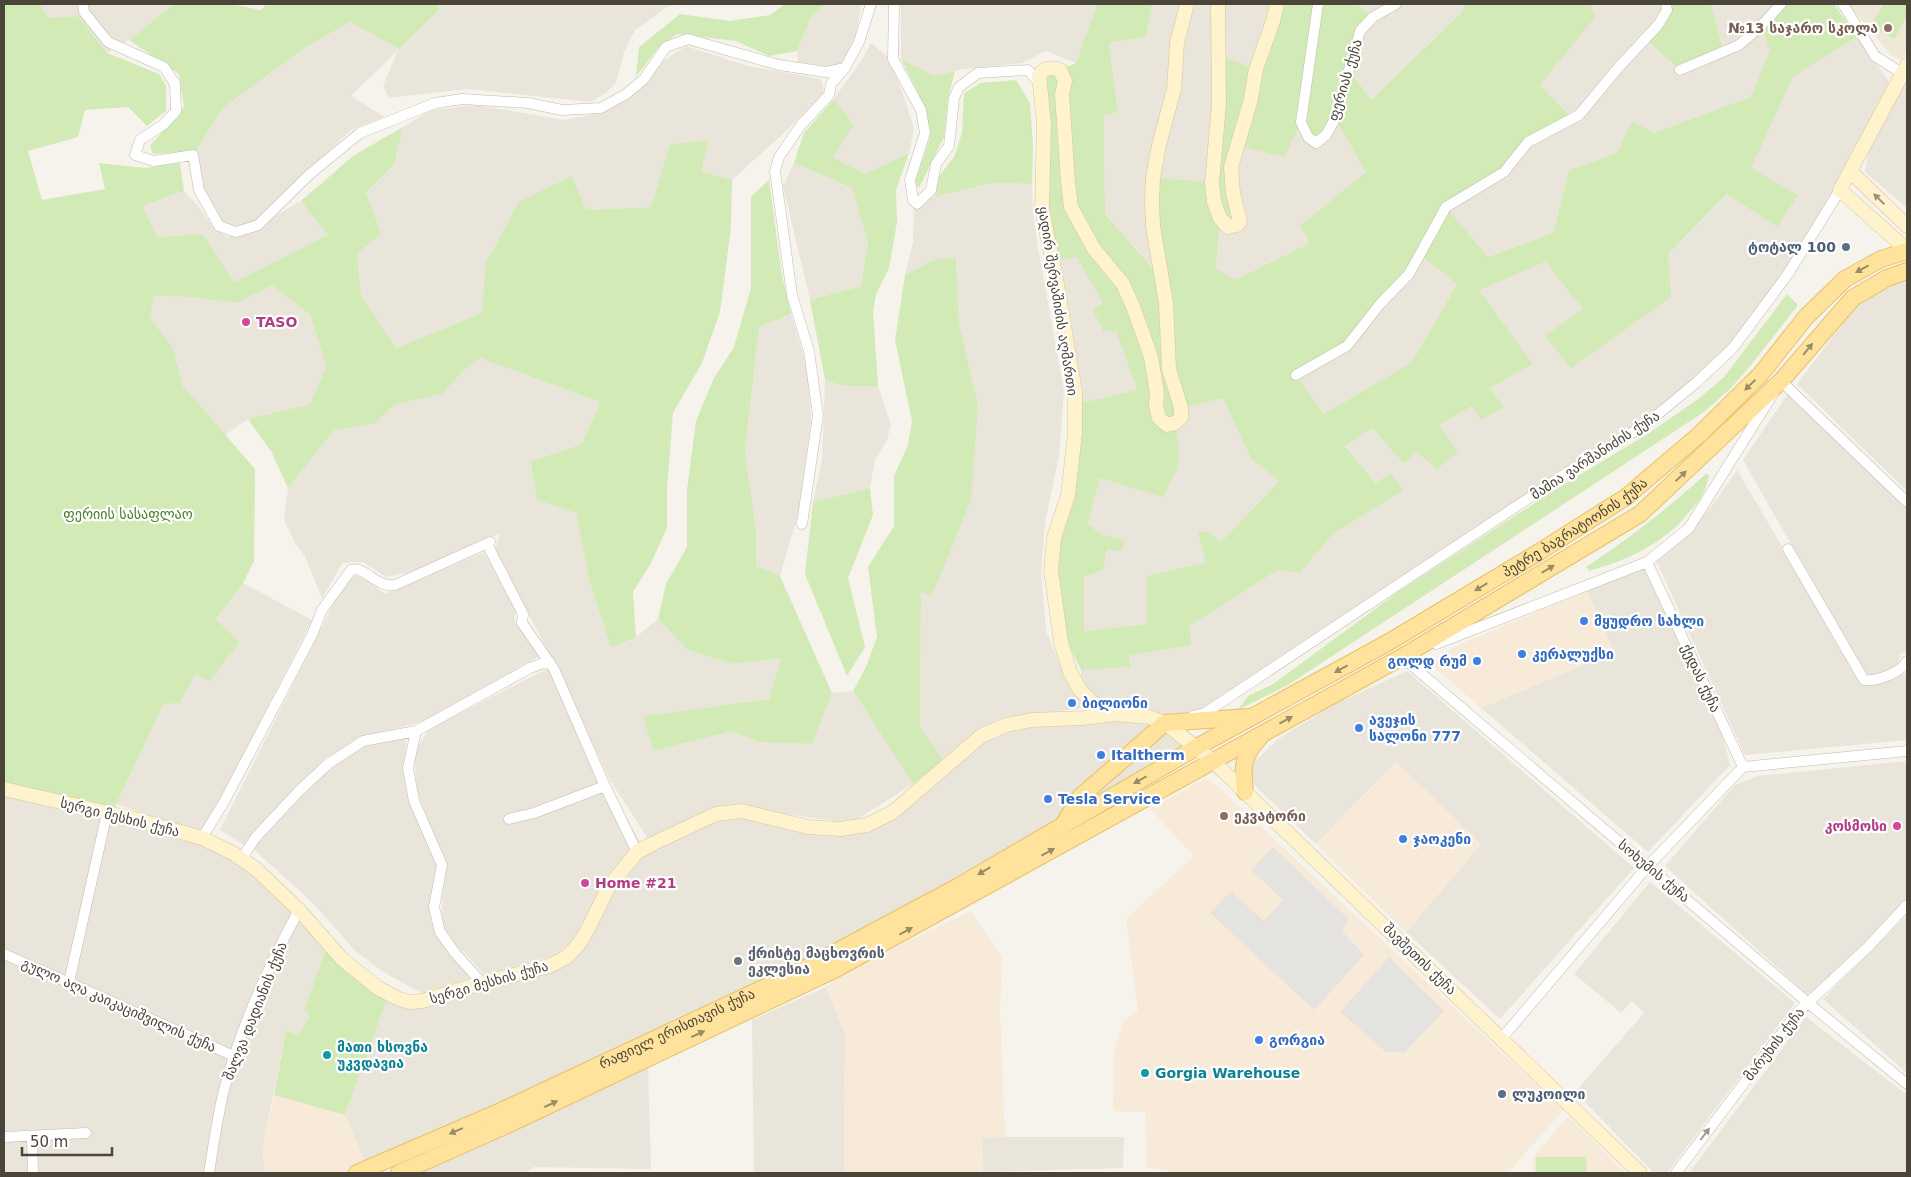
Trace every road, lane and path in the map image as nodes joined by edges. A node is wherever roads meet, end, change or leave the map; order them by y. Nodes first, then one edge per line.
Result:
1 (84, 4) edge
2 (871, 4) edge
3 (894, 4) edge
4 (1187, 4) edge
5 (1218, 4) edge
6 (1276, 4) edge
7 (1318, 4) edge
8 (1396, 4) edge
9 (1666, 4) edge
10 (1781, 4) edge
11 (1843, 4) edge
12 (845, 68) junction
13 (1905, 69) edge
14 (1680, 70) dead end
15 (1039, 83) junction
16 (1851, 172) junction
17 (1840, 190) junction
18 (1907, 226) edge
19 (1907, 250) edge
20 (1907, 271) edge
21 (1296, 375) dead end
22 (1781, 381) junction
23 (1907, 502) edge
24 (802, 524) dead end
25 (1788, 549) dead end
26 (1647, 562) junction
27 (1402, 657) junction
28 (548, 661) junction
29 (1907, 661) edge
30 (1116, 714) junction
31 (1255, 717) junction
32 (1165, 723) junction
33 (416, 731) junction
34 (1263, 733) junction
35 (1197, 747) junction
36 (1907, 751) edge
37 (1213, 761) junction
38 (1743, 767) junction
39 (605, 786) junction
40 (4, 788) edge
41 (1246, 792) junction
42 (107, 813) junction
43 (509, 819) dead end
44 (1064, 824) junction
45 (202, 838) junction
46 (637, 852) junction
47 (241, 859) junction
48 (1648, 866) junction
49 (1907, 906) edge
50 (300, 910) junction
51 (4, 954) edge
52 (69, 982) junction
53 (482, 983) junction
54 (1807, 1002) junction
55 (1502, 1038) junction
56 (234, 1056) junction
57 (1907, 1084) edge
58 (86, 1133) dead end
59 (32, 1136) junction
60 (4, 1137) edge
61 (33, 1173) edge
62 (209, 1173) edge
63 (357, 1173) edge
64 (399, 1173) edge
65 (1640, 1173) edge
66 (1676, 1173) edge

1 - 12 street
2 - 12 street
3 - 15 street
4 - 15 street, ყადირ შერვაშიძის აღმართი
5 - 6 street
7 - 8 street, ფერიას ქუჩა
9 - 21 street
10 - 14 street
11 - 13 street
12 - 24 street
13 - 16 street, მამია ვარშანიძის ქუჩა
15 - 30 street, ყადირ შერვაშიძის აღმართი
16 - 17 street, მამია ვარშანიძის ქუჩა
18 -> 16 street
17 - 19 street
17 - 32 street, მამია ვარშანიძის ქუჩა
19 -> 31 main road, პეტრე ბაგრატიონის ქუჩა
22 -> 20 main road, პეტრე ბაგრატიონის ქუჩა
22 - 23 street
22 - 26 street, პეტრე ბაგრატიონის ქუჩა
27 -> 22 main road, პეტრე ბაგრატიონის ქუჩა
25 - 29 street
26 - 27 street, პეტრე ბაგრატიონის ქუჩა
26 - 38 street, ქედას ქუჩა
34 -> 27 main road, პეტრე ბაგრატიონის ქუჩა
27 - 48 street, სოხუმის ქუჩა
28 - 33 street
28 - 39 street
28 - 45 street
30 - 32 street, სერგი მესხის ქუჩა
30 - 46 street, სერგი მესხის ქუჩა
31 - 32 main road
31 - 35 main road, პეტრე ბაგრატიონის ქუჩა
32 - 35 street, სერგი მესხის ქუჩა
32 - 44 main road
33 - 47 street
33 - 53 street
34 - 37 main road, პეტრე ბაგრატიონის ქუჩა
34 - 41 main road
35 - 37 street, შავშეთის ქუჩა
35 -> 44 main road, რაფიელ ერისთავის ქუჩა
36 - 38 street
37 - 41 street, შავშეთის ქუჩა
64 -> 37 main road, რაფიელ ერისთავის ქუჩა
38 - 48 street
39 - 43 street
39 - 46 street
40 - 42 street, სერგი მესხის ქუჩა
41 - 55 street, შავშეთის ქუჩა
42 - 45 street, სერგი მესხის ქუჩა
42 - 52 street
44 -> 63 main road, რაფიელ ერისთავის ქუჩა
45 - 47 street, სერგი მესხის ქუჩა
46 - 53 street, სერგი მესხის ქუჩა
47 - 50 street, სერგი მესხის ქუჩა
48 - 54 street, სოხუმის ქუჩა
48 - 55 street
49 - 54 street, მარუხის ქუჩა
50 - 53 street, სერგი მესხის ქუჩა
50 - 56 street, შალვა დადიანის ქუჩა
51 - 52 street, გულო აღა კაიკაციშვილის ქუჩა
52 - 56 street, გულო აღა კაიკაციშვილის ქუჩა
54 - 57 street, სოხუმის ქუჩა
66 -> 54 street, მარუხის ქუჩა
55 - 65 street, შავშეთის ქუჩა
56 - 62 street, შალვა დადიანის ქუჩა
58 - 59 street
59 - 60 street
59 - 61 street

